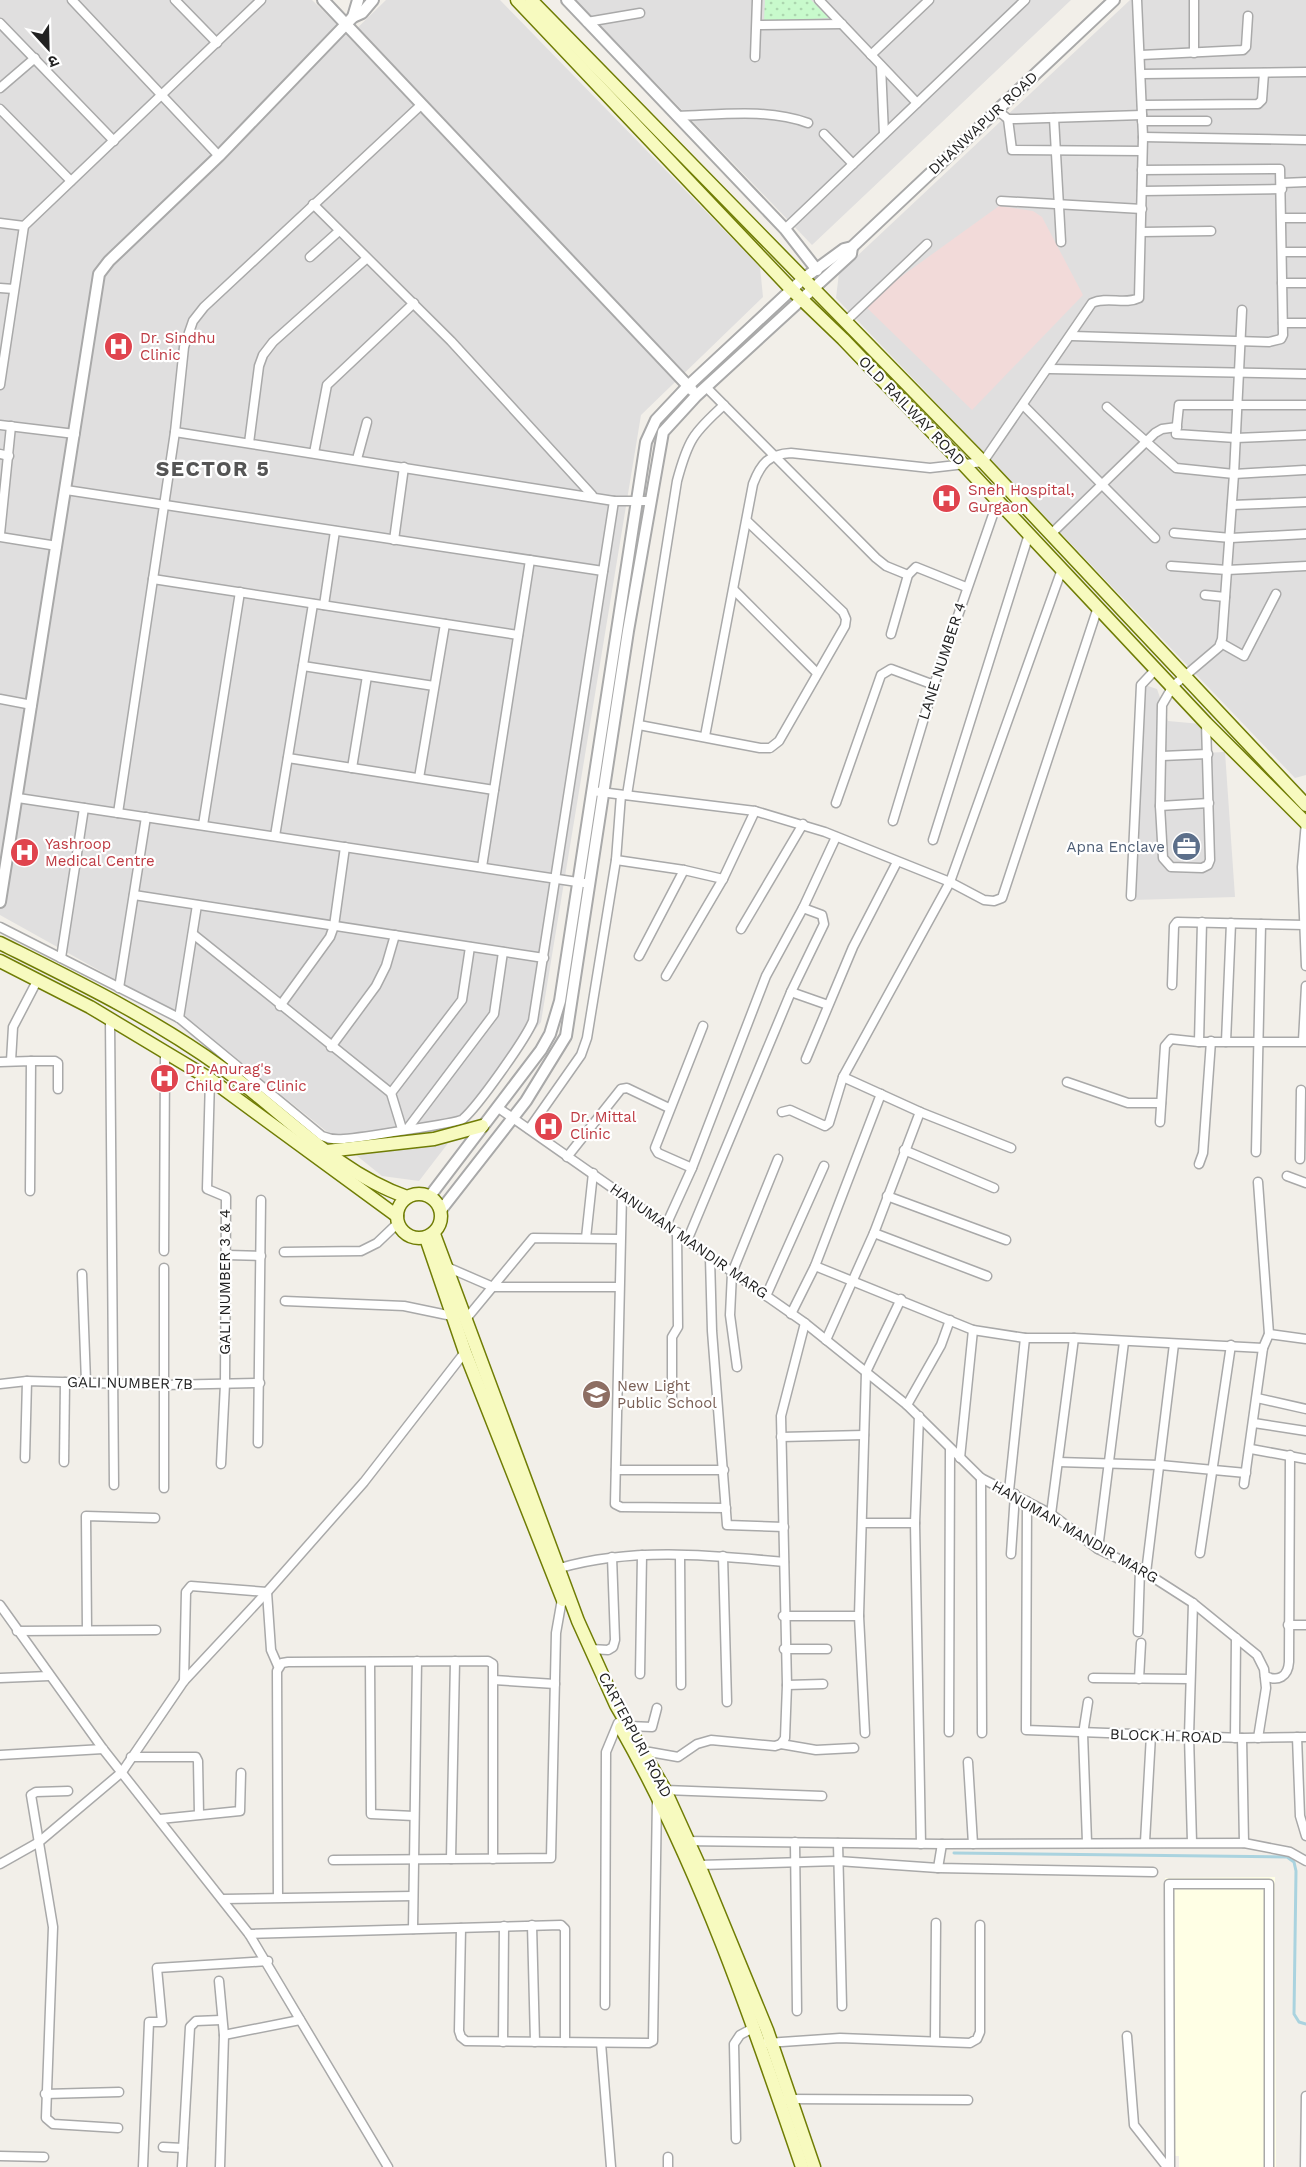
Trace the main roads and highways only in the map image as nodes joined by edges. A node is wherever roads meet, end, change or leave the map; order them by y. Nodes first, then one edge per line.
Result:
1 (517, 0) edge
2 (531, 0) edge
3 (1301, 795) edge
4 (1306, 805) edge
5 (1306, 823) edge
6 (0, 944) edge
7 (0, 961) edge
8 (482, 1126) road end
9 (327, 1151) junction
10 (408, 1197) junction
11 (397, 1219) junction
12 (430, 1236) junction
13 (623, 1724) junction
14 (660, 1788) junction
15 (683, 1841) junction
16 (766, 2043) junction
17 (785, 2099) junction
18 (802, 2167) edge
19 (814, 2167) edge

1 - 5 main road, OLD RAILWAY ROAD
2 - 3 main road, OLD RAILWAY ROAD
3 - 4 main road, OLD RAILWAY ROAD
6 - 9 main road
7 - 11 main road
8 - 9 main road
9 - 10 main road
10 - 11 main road
10 - 12 main road
11 - 12 main road
12 - 13 main road, CARTERPURI ROAD
12 - 13 main road, CARTERPURI ROAD
13 - 14 main road, CARTERPURI ROAD
13 - 14 main road, CARTERPURI ROAD
14 - 15 main road, CARTERPURI ROAD
15 - 16 main road, CARTERPURI ROAD
15 - 16 main road, CARTERPURI ROAD
16 - 17 main road, CARTERPURI ROAD
17 - 18 main road, CARTERPURI ROAD
17 - 19 main road, CARTERPURI ROAD

